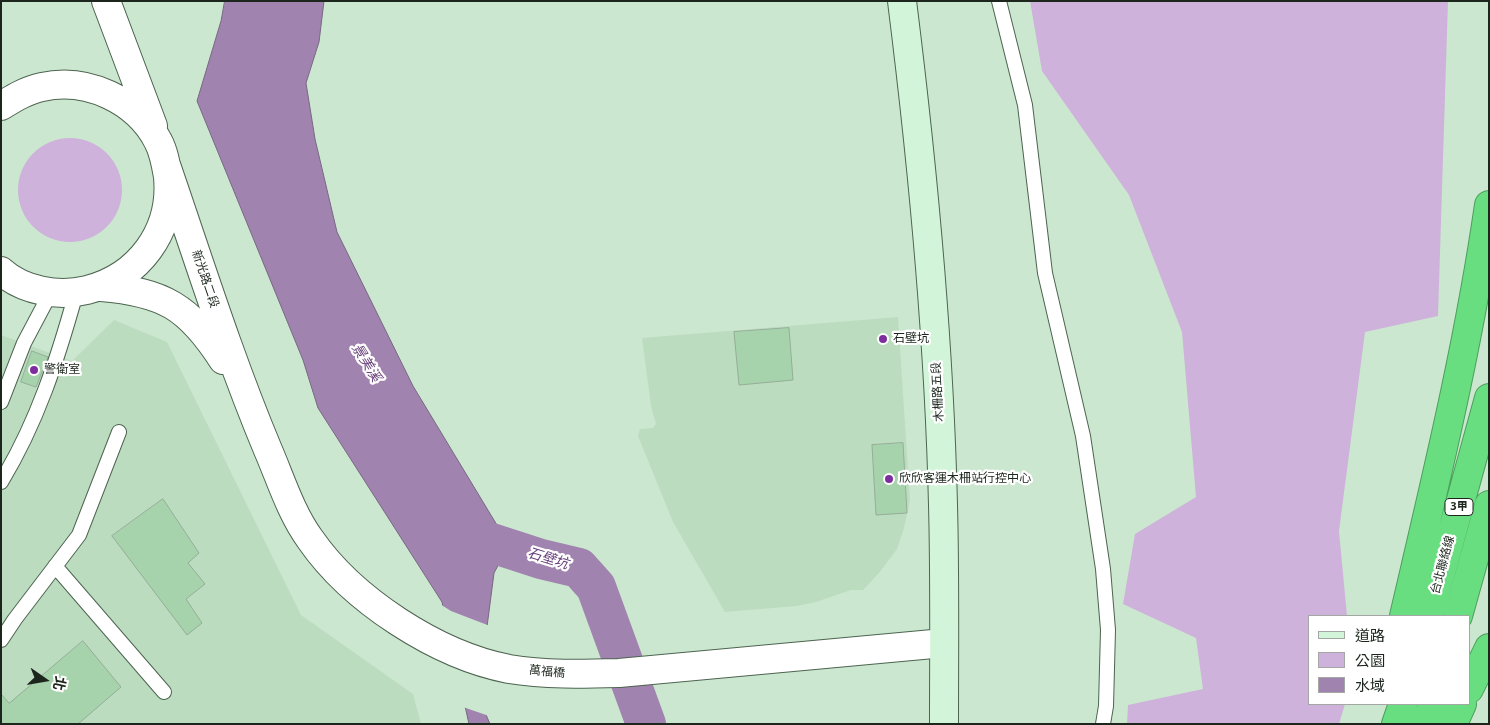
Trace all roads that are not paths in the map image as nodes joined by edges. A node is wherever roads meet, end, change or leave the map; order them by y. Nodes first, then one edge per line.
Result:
1 (106, 1) edge
2 (902, 1) edge
3 (999, 1) edge
4 (1, 106) edge
5 (162, 153) junction
6 (1489, 205) edge
7 (1, 271) edge
8 (51, 289) edge
9 (244, 392) junction
10 (1489, 398) edge
11 (1, 402) edge
12 (119, 432) dead end
13 (1, 482) edge
14 (1489, 505) edge
15 (293, 510) joint
16 (55, 566) junction
17 (1404, 615) edge
18 (1429, 615) edge
19 (1458, 615) edge
20 (1, 640) edge
21 (944, 643) junction
22 (1489, 648) edge
23 (1470, 687) edge
24 (164, 692) dead end
25 (1383, 705) edge
26 (1404, 705) edge
27 (1433, 705) edge
28 (1462, 705) edge
29 (944, 724) edge
30 (1103, 724) edge
31 (1379, 724) edge
32 (1396, 724) edge
33 (1425, 724) edge
34 (1453, 724) edge

1 - 5 street, 新光路二段
2 - 21 main road, 木柵路五段
3 - 30 lane
4 - 5 street
5 - 8 street
5 - 9 street, 新光路二段
6 - 17 highway
7 - 8 street
8 - 9 street, 新光路二段
8 - 11 lane
8 - 13 lane
9 - 15 street, 新光路二段
10 - 18 highway, 台北聯絡線 / 3甲
12 - 16 lane
14 - 19 highway, 3甲
15 - 21 street, 萬福橋
16 - 20 lane
16 - 24 lane
21 - 29 main road, 木柵路五段
22 - 23 highway
25 - 31 highway
26 - 32 highway
27 - 33 highway
28 - 34 highway

